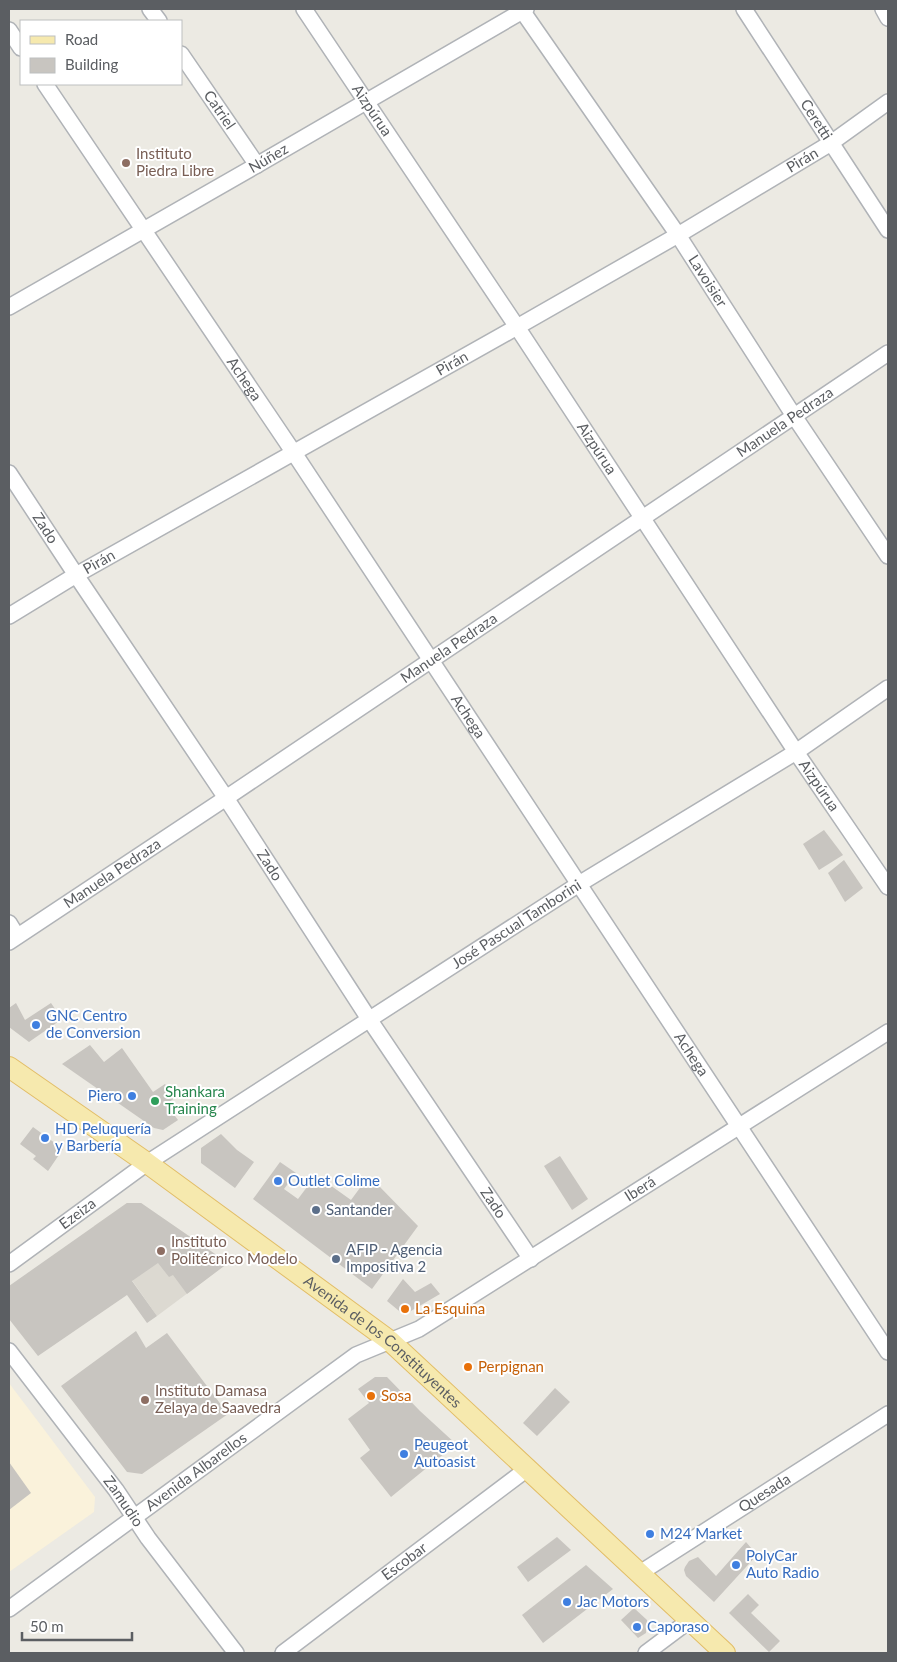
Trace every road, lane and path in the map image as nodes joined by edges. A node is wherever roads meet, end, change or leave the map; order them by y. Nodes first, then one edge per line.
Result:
1 (150, 9) edge
2 (304, 9) edge
3 (524, 9) edge
4 (744, 9) edge
5 (883, 9) edge
6 (888, 18) edge
7 (157, 20) edge
8 (9, 30) edge
9 (20, 46) edge
10 (182, 55) edge
11 (46, 85) edge
12 (366, 102) junction
13 (888, 102) edge
14 (831, 143) junction
15 (257, 165) junction
16 (145, 230) junction
17 (888, 230) edge
18 (678, 234) junction
19 (9, 307) edge
20 (517, 327) junction
21 (888, 353) edge
22 (794, 416) junction
23 (294, 453) junction
24 (9, 473) edge
25 (642, 518) junction
26 (888, 556) edge
27 (76, 575) junction
28 (9, 616) edge
29 (430, 660) junction
30 (888, 688) edge
31 (796, 752) junction
32 (226, 798) junction
33 (579, 884) junction
34 (888, 887) edge
35 (9, 923) edge
36 (13, 939) edge
37 (369, 1019) junction
38 (888, 1032) edge
39 (9, 1067) edge
40 (739, 1128) junction
41 (147, 1163) junction
42 (531, 1259) junction
43 (9, 1264) edge
44 (390, 1341) junction
45 (9, 1351) edge
46 (888, 1352) edge
47 (888, 1414) edge
48 (527, 1469) junction
49 (134, 1518) junction
50 (640, 1573) junction
51 (9, 1609) edge
52 (690, 1620) junction
53 (236, 1653) edge
54 (283, 1653) edge
55 (646, 1653) edge
56 (725, 1653) edge

1 - 7 street
2 - 12 street, Aizpúrua
3 - 12 street, Núñez
3 - 18 street, Lavoisier
4 - 14 street, Ceretti
5 - 6 street
8 - 9 street
10 - 15 street, Catriel
11 - 16 street, Achega
12 - 15 street, Núñez
12 - 20 street, Aizpúrua
13 - 14 street, Pirán
14 - 17 street, Ceretti
14 - 18 street, Pirán
15 - 16 street, Núñez
16 - 19 street, Núñez
16 - 23 street, Achega
18 - 20 street, Pirán
18 - 22 street, Lavoisier
20 - 23 street, Pirán
20 - 25 street, Aizpúrua
21 - 22 street, Manuela Pedraza
22 - 25 street, Manuela Pedraza
22 - 26 street, Lavoisier
23 - 27 street, Pirán
23 - 29 street, Achega
24 - 27 street, Zado
25 - 29 street, Manuela Pedraza
25 - 31 street, Aizpúrua
27 - 28 street, Pirán
27 - 32 street, Zado
29 - 32 street, Manuela Pedraza
29 - 33 street, Achega
30 - 31 street, José Pascual Tamborini
31 - 33 street, José Pascual Tamborini
31 - 34 street, Aizpúrua
32 - 36 street, Manuela Pedraza
32 - 37 street, Zado
33 - 37 street, José Pascual Tamborini
33 - 40 street, Achega
35 - 36 street
37 - 41 street, José Pascual Tamborini
37 - 42 street, Zado
38 - 40 street, Iberá
39 - 41 main road, Avenida de los Constituyentes
40 - 42 street, Iberá
40 - 46 street, Achega
41 - 43 street, Ezeiza
41 - 44 main road, Avenida de los Constituyentes
42 - 44 street, Iberá
44 - 48 main road, Avenida de los Constituyentes
44 - 49 street, Avenida Albarellos
45 - 49 street, Zamudio
47 - 50 street, Quesada
48 - 50 main road, Avenida de los Constituyentes
48 - 54 street, Escobar
49 - 51 street, Avenida Albarellos
49 - 53 street, Zamudio
50 - 52 main road, Avenida de los Constituyentes
52 - 55 street
52 - 56 main road, Avenida de los Constituyentes

